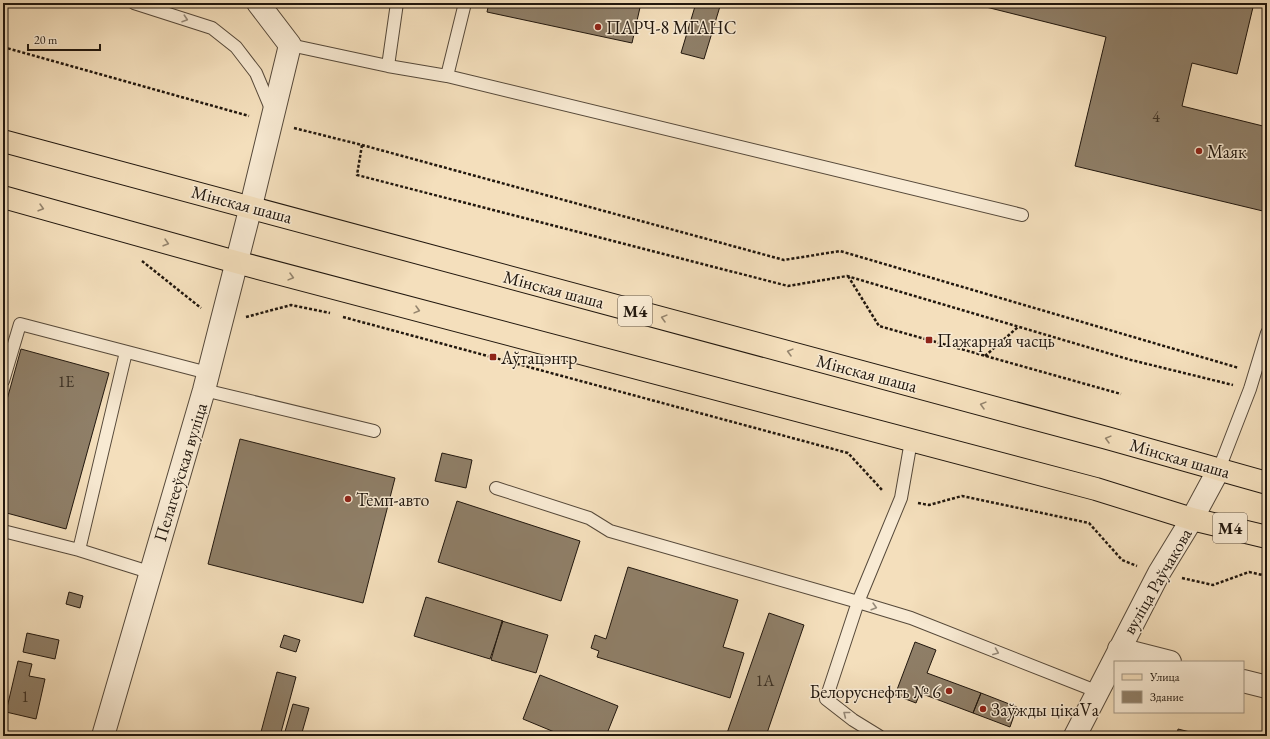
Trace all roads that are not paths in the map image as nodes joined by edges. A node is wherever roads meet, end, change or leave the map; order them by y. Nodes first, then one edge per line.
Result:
1 (134, 3) edge
2 (258, 3) edge
3 (397, 3) edge
4 (465, 3) edge
5 (290, 45) junction
6 (388, 66) junction
7 (447, 76) junction
8 (273, 119) junction
9 (3, 141) edge
10 (3, 197) edge
11 (251, 206) junction
12 (1022, 214) dead end
13 (236, 262) junction
14 (1267, 333) edge
15 (126, 352) junction
16 (3, 381) edge
17 (206, 382) junction
18 (374, 431) dead end
19 (911, 441) junction
20 (1219, 469) junction
21 (1267, 483) edge
22 (496, 488) dead end
23 (1192, 519) junction
24 (3, 531) edge
25 (1267, 537) edge
26 (79, 550) junction
27 (149, 572) junction
28 (858, 602) junction
29 (1119, 649) junction
30 (1166, 661) edge
31 (1244, 680) edge
32 (1267, 687) edge
33 (1096, 691) junction
34 (103, 736) edge
35 (879, 736) edge
36 (1075, 736) edge

1 -> 8 lane
2 - 5 street
3 - 6 lane
4 - 7 lane
5 - 6 lane
5 - 8 street, Пелагееўская вуліца
6 - 7 lane
7 - 12 lane
8 - 11 street, Пелагееўская вуліца
9 - 11 main road, Мінская шаша / М4
10 -> 13 main road, М4
11 - 13 street, Пелагееўская вуліца
20 -> 11 main road, Мінская шаша / М4
13 - 17 street, Пелагееўская вуліца
13 -> 19 main road, М4
14 - 20 lane
15 - 16 lane
15 - 17 lane
15 - 26 lane
17 - 18 lane
17 - 27 street, Пелагееўская вуліца
19 - 23 main road, М4
19 - 28 lane
20 - 21 main road, Мінская шаша / М4
20 - 23 street, вуліца Раўчакова
22 - 28 lane
23 - 25 main road, М4
23 - 29 street, вуліца Раўчакова
24 - 26 lane
26 - 27 lane
27 - 34 street, Пелагееўская вуліца
28 -> 33 lane
35 -> 28 lane
29 - 30 street
29 - 33 street, вуліца Раўчакова
31 - 32 street
33 - 36 street, вуліца Раўчакова

